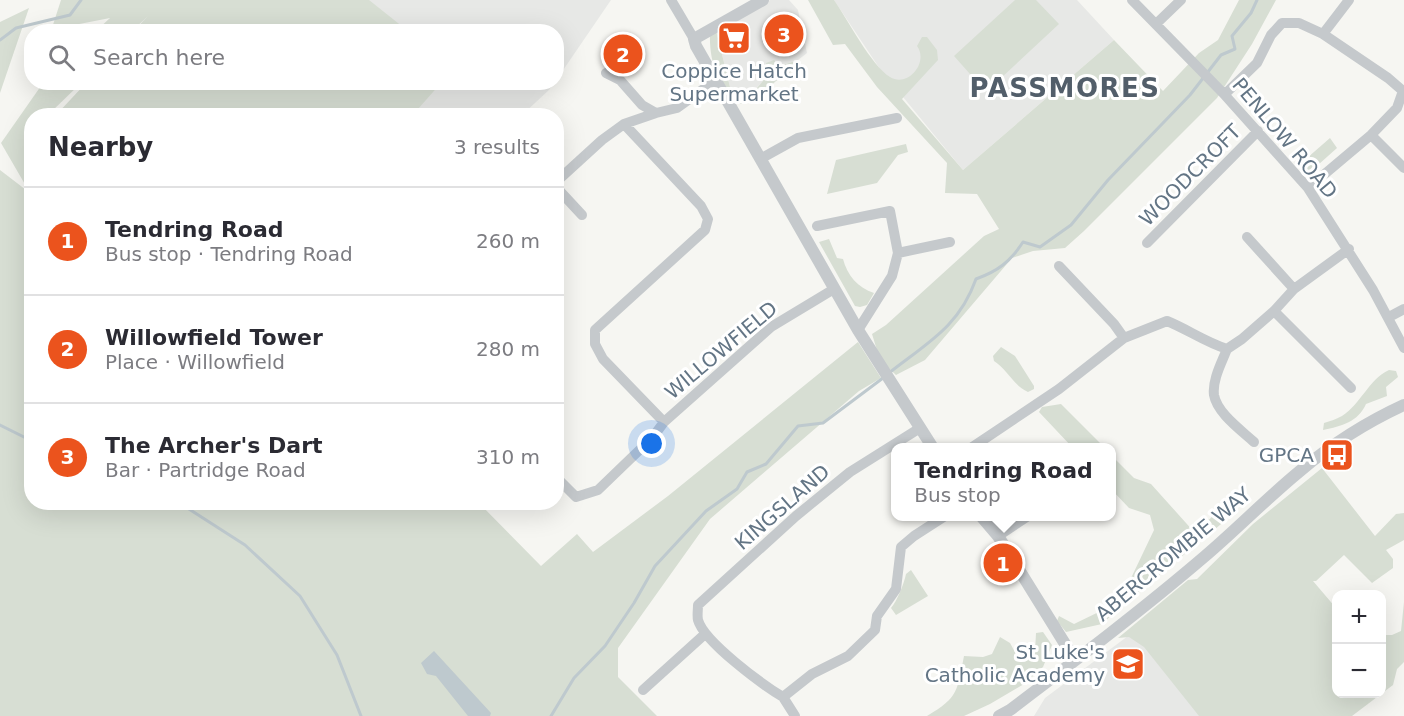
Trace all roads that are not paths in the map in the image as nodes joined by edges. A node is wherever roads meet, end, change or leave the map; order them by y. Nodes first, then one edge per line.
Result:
1 (672, 0) edge
2 (763, 0) edge
3 (1132, 0) edge
4 (1181, 0) edge
5 (1349, 0) edge
6 (1156, 24) junction
7 (1323, 34) junction
8 (694, 39) junction
9 (606, 73) dead end
10 (716, 80) junction
11 (1403, 91) edge
12 (1225, 94) junction
13 (656, 113) junction
14 (897, 118) dead end
15 (624, 124) junction
16 (1258, 131) junction
17 (1371, 135) junction
18 (760, 159) junction
19 (1404, 168) edge
20 (564, 175) edge
21 (1308, 188) junction
22 (564, 196) edge
23 (582, 215) dead end
24 (817, 226) dead end
25 (1247, 237) dead end
26 (950, 242) dead end
27 (1147, 243) dead end
28 (1349, 249) junction
29 (898, 253) junction
30 (1059, 266) dead end
31 (834, 290) junction
32 (1294, 290) junction
33 (1404, 309) edge
34 (1274, 311) junction
35 (1389, 317) junction
36 (858, 330) junction
37 (1124, 338) junction
38 (1404, 348) edge
39 (1227, 349) junction
40 (1351, 388) dead end
41 (1404, 405) edge
42 (664, 422) junction
43 (920, 428) junction
44 (1254, 442) dead end
45 (897, 443) edge
46 (930, 443) edge
47 (977, 443) edge
48 (891, 447) edge
49 (564, 485) edge
50 (937, 521) edge
51 (985, 521) edge
52 (1020, 521) edge
53 (998, 536) junction
54 (705, 634) junction
55 (1075, 660) junction
56 (643, 690) dead end
57 (783, 697) junction
58 (1008, 714) edge
59 (795, 716) edge

1 - 8 street
2 - 8 street
3 - 6 street, PENLOW ROAD
4 - 6 street
5 - 7 street
6 - 12 street, PENLOW ROAD
7 - 11 street
7 - 12 street
8 - 10 street
9 - 13 street
10 - 13 street
10 - 18 street
11 - 17 street
12 - 16 street, PENLOW ROAD
13 - 15 street
14 - 18 street
15 - 20 street
15 - 42 street, WILLOWFIELD
16 - 21 street, PENLOW ROAD
16 - 27 street, WOODCROFT
17 - 19 street
17 - 21 street
18 - 31 street
21 - 28 street, PENLOW ROAD
22 - 23 street
24 - 29 street
25 - 32 street
26 - 29 street
28 - 32 street
28 - 35 street, PENLOW ROAD
29 - 36 street
30 - 37 street
31 - 36 street
31 - 42 street, WILLOWFIELD
32 - 34 street
33 - 35 street
34 - 39 street
34 - 40 street
35 - 38 street, PENLOW ROAD
36 - 43 street
37 - 39 street
37 - 47 street
39 - 44 street
41 - 55 street, ABERCROMBIE WAY
42 - 49 street, WILLOWFIELD
43 - 45 street, KINGSLAND
43 - 46 street
48 - 54 street, KINGSLAND
50 - 57 street
51 - 53 street
52 - 53 street
53 - 55 street
54 - 56 street
54 - 57 street
55 - 58 street, ABERCROMBIE WAY
57 - 59 street

